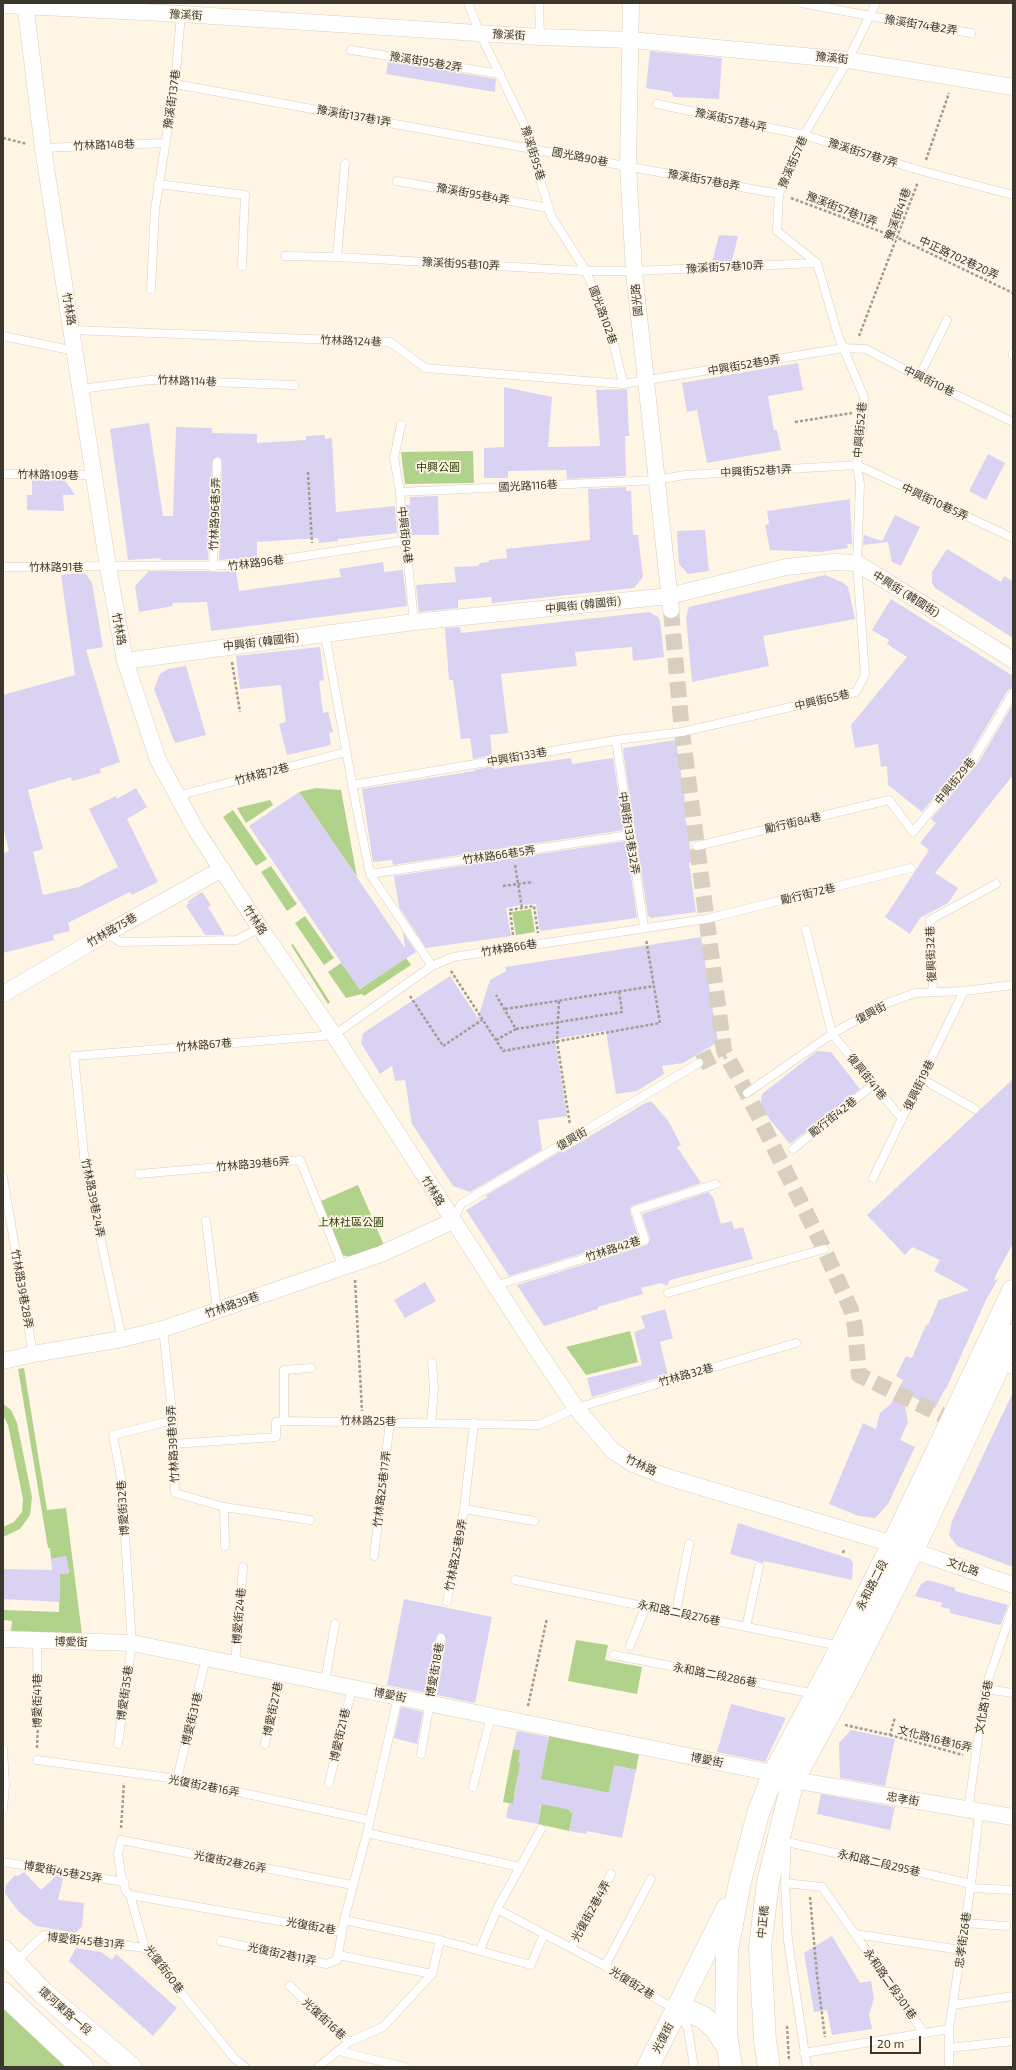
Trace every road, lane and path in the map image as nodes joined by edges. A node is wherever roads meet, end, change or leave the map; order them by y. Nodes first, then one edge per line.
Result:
1 (468, 3) edge
2 (539, 3) edge
3 (631, 3) edge
4 (802, 3) edge
5 (876, 3) edge
6 (3, 5) edge
7 (25, 5) edge
8 (181, 14) junction
9 (870, 16) junction
10 (971, 33) dead end
11 (480, 34) junction
12 (540, 37) junction
13 (631, 40) junction
14 (351, 50) dead end
15 (848, 60) junction
16 (500, 74) junction
17 (954, 77) junction
18 (175, 84) junction
19 (1013, 87) edge
20 (657, 104) dead end
21 (804, 135) junction
22 (3, 138) edge
23 (165, 143) junction
24 (43, 148) junction
25 (532, 148) junction
26 (345, 164) dead end
27 (628, 166) junction
28 (922, 171) junction
29 (398, 181) dead end
30 (158, 184) junction
31 (780, 194) junction
32 (1013, 195) edge
33 (549, 208) junction
34 (898, 238) junction
35 (285, 256) dead end
36 (337, 257) junction
37 (817, 262) junction
38 (242, 266) dead end
39 (586, 271) junction
40 (634, 272) junction
41 (151, 289) dead end
42 (1013, 293) edge
43 (947, 320) dead end
44 (72, 330) junction
45 (3, 336) edge
46 (844, 348) junction
47 (75, 351) junction
48 (919, 377) junction
49 (645, 382) junction
50 (623, 384) junction
51 (294, 385) dead end
52 (81, 389) junction
53 (864, 412) junction
54 (795, 422) dead end
55 (1013, 422) edge
56 (401, 425) dead end
57 (216, 462) dead end
58 (857, 465) junction
59 (308, 472) dead end
60 (3, 474) edge
61 (94, 475) junction
62 (656, 480) junction
63 (400, 492) junction
64 (1013, 538) edge
65 (403, 541) junction
66 (313, 555) junction
67 (857, 563) junction
68 (3, 567) edge
69 (108, 567) junction
70 (213, 567) junction
71 (670, 603) junction
72 (414, 622) junction
73 (325, 634) junction
74 (230, 645) junction
75 (1013, 660) edge
76 (125, 661) junction
77 (1013, 692) edge
78 (240, 712) dead end
79 (682, 732) joint
80 (616, 740) junction
81 (346, 752) junction
82 (352, 785) junction
83 (177, 796) junction
84 (889, 800) joint
85 (629, 835) junction
86 (697, 846) dead end
87 (515, 863) dead end
88 (911, 868) dead end
89 (222, 869) junction
90 (370, 874) junction
91 (533, 882) dead end
92 (518, 884) junction
93 (996, 884) dead end
94 (503, 886) dead end
95 (522, 908) junction
96 (706, 919) joint
97 (644, 927) junction
98 (260, 928) junction
99 (806, 930) dead end
100 (107, 933) junction
101 (539, 944) junction
102 (515, 947) junction
103 (444, 961) junction
104 (432, 966) junction
105 (1013, 985) edge
106 (654, 986) junction
107 (618, 991) junction
108 (933, 991) junction
109 (964, 991) junction
110 (3, 994) edge
111 (496, 995) dead end
112 (413, 1000) dead end
113 (559, 1001) junction
114 (505, 1009) junction
115 (482, 1020) junction
116 (558, 1022) junction
117 (516, 1029) junction
118 (832, 1034) junction
119 (334, 1035) junction
120 (496, 1040) junction
121 (557, 1041) junction
122 (74, 1056) joint
123 (699, 1064) tunnel mouth
124 (922, 1079) junction
125 (873, 1085) junction
126 (747, 1093) dead end
127 (975, 1109) dead end
128 (902, 1119) junction
129 (572, 1139) junction
130 (793, 1148) dead end
131 (139, 1174) dead end
132 (3, 1177) edge
133 (873, 1178) dead end
134 (716, 1184) dead end
135 (453, 1221) junction
136 (206, 1222) dead end
137 (824, 1249) dead end
138 (348, 1266) junction
139 (494, 1286) junction
140 (1013, 1291) edge
141 (668, 1293) dead end
142 (217, 1310) junction
143 (163, 1329) junction
144 (1013, 1335) edge
145 (122, 1340) junction
146 (796, 1343) dead end
147 (33, 1354) junction
148 (3, 1361) edge
149 (432, 1363) dead end
150 (311, 1368) dead end
151 (1006, 1368) edge
152 (576, 1408) junction
153 (173, 1420) junction
154 (284, 1421) junction
155 (363, 1421) junction
156 (390, 1422) junction
157 (431, 1422) junction
158 (474, 1423) junction
159 (173, 1444) junction
160 (224, 1507) junction
161 (464, 1510) junction
162 (310, 1520) dead end
163 (534, 1521) dead end
164 (689, 1544) dead end
165 (225, 1546) dead end
166 (903, 1547) junction
167 (844, 1549) dead end
168 (843, 1553) dead end
169 (374, 1556) dead end
170 (244, 1567) dead end
171 (758, 1567) dead end
172 (515, 1580) dead end
173 (1013, 1585) edge
174 (447, 1601) dead end
175 (646, 1606) junction
176 (1013, 1607) edge
177 (676, 1612) junction
178 (547, 1618) dead end
179 (335, 1624) dead end
180 (746, 1627) junction
181 (441, 1638) dead end
182 (3, 1639) edge
183 (37, 1641) junction
184 (132, 1643) junction
185 (630, 1646) dead end
186 (842, 1646) junction
187 (614, 1655) dead end
188 (206, 1658) junction
189 (235, 1664) junction
190 (280, 1673) junction
191 (325, 1682) junction
192 (352, 1688) junction
193 (985, 1689) junction
194 (1013, 1693) edge
195 (816, 1694) junction
196 (398, 1697) junction
197 (429, 1703) junction
198 (38, 1711) joint
199 (491, 1716) junction
200 (895, 1717) dead end
201 (825, 1721) junction
202 (524, 1723) junction
203 (890, 1736) junction
204 (118, 1744) dead end
205 (265, 1744) dead end
206 (3, 1749) edge
207 (421, 1754) dead end
208 (976, 1758) junction
209 (37, 1760) joint
210 (125, 1772) junction
211 (783, 1778) junction
212 (177, 1780) junction
213 (329, 1783) dead end
214 (473, 1787) dead end
215 (786, 1807) junction
216 (3, 1810) edge
217 (974, 1812) junction
218 (1013, 1817) edge
219 (369, 1820) junction
220 (541, 1829) dead end
221 (367, 1833) junction
222 (121, 1840) junction
223 (787, 1842) junction
224 (3, 1862) edge
225 (520, 1867) junction
226 (611, 1874) dead end
227 (651, 1879) dead end
228 (124, 1882) junction
229 (740, 1882) junction
230 (785, 1883) junction
231 (352, 1885) junction
232 (809, 1886) junction
233 (971, 1886) junction
234 (1013, 1890) edge
235 (130, 1895) junction
236 (497, 1909) junction
237 (344, 1920) junction
238 (965, 1923) junction
239 (1006, 1926) dead end
240 (342, 1932) junction
241 (544, 1934) junction
242 (855, 1934) junction
243 (440, 1940) junction
244 (221, 1941) dead end
245 (145, 1948) junction
246 (571, 1948) junction
247 (480, 1950) junction
248 (961, 1950) junction
249 (338, 1955) junction
250 (8, 1957) edge
251 (605, 1966) junction
252 (432, 1974) junction
253 (290, 1986) dead end
254 (3, 1993) edge
255 (1013, 1996) edge
256 (953, 2005) junction
257 (677, 2010) junction
258 (949, 2029) junction
259 (924, 2033) junction
260 (1013, 2041) edge
261 (349, 2042) junction
262 (949, 2048) junction
263 (827, 2049) junction
264 (339, 2051) junction
265 (804, 2053) junction
266 (730, 2058) edge
267 (82, 2067) edge
268 (130, 2067) edge
269 (245, 2067) edge
270 (318, 2067) edge
271 (404, 2067) edge
272 (648, 2067) edge
273 (694, 2067) edge
274 (768, 2067) edge
275 (807, 2067) edge
276 (949, 2067) edge

1 - 11 lane, 豫溪街95巷
2 - 12 lane
3 - 13 street, 國光路
4 - 9 lane, 豫溪街74巷2弄
5 - 9 lane, 豫溪街57巷
6 - 7 street, 豫溪街
7 - 8 street, 豫溪街
7 - 24 street, 竹林路
8 - 11 street, 豫溪街
8 - 18 lane, 豫溪街137巷
9 - 10 lane, 豫溪街74巷2弄
9 - 15 lane, 豫溪街57巷
11 - 12 street, 豫溪街
11 - 16 lane, 豫溪街95巷
12 - 13 street, 豫溪街
13 - 15 street, 豫溪街
13 - 27 street, 國光路
14 - 16 lane, 豫溪街95巷2弄
15 - 17 street, 豫溪街
15 - 21 lane, 豫溪街57巷
16 - 25 lane, 豫溪街95巷
17 - 19 street, 豫溪街
17 - 28 path, 豫溪街41巷
18 - 23 lane, 豫溪街137巷
18 - 25 lane, 豫溪街137巷1弄
20 - 21 lane, 豫溪街57巷4弄
21 - 28 lane, 豫溪街57巷7弄
21 - 31 lane, 豫溪街57巷
22 - 24 path
23 - 24 lane, 竹林路148巷
23 - 30 lane, 豫溪街137巷
24 - 44 street, 竹林路
25 - 27 lane, 國光路90巷
25 - 33 lane, 豫溪街95巷
26 - 36 lane
27 - 31 lane, 豫溪街57巷8弄
27 - 40 street, 國光路
28 - 32 lane, 豫溪街57巷7弄
28 - 34 path, 豫溪街41巷
29 - 33 lane, 豫溪街95巷4弄
30 - 38 lane
30 - 41 lane, 豫溪街137巷
31 - 34 path, 豫溪街57巷11弄
31 - 37 lane, 豫溪街57巷
33 - 39 lane, 豫溪街95巷
34 - 42 path, 中正路702巷20弄
34 - 46 path, 豫溪街41巷
35 - 36 lane, 豫溪街95巷10弄
36 - 39 lane, 豫溪街95巷10弄
37 - 40 lane, 豫溪街57巷10弄
37 - 46 lane
39 - 40 lane, 豫溪街95巷10弄
39 - 50 lane, 國光路102巷
40 - 49 street, 國光路
43 - 48 lane
44 - 47 street, 竹林路
44 - 50 lane, 竹林路124巷
45 - 47 lane
46 - 48 lane, 中興街10巷
46 - 49 lane, 中興街52巷9弄
46 - 53 lane, 中興街52巷
47 - 52 street, 竹林路
48 - 55 lane, 中興街10巷
49 - 50 lane, 竹林路124巷
49 - 62 street, 國光路
51 - 52 lane, 竹林路114巷
52 - 61 street, 竹林路
53 - 54 path
53 - 58 lane, 中興街52巷
56 - 63 lane, 中興街84巷
57 - 70 lane, 竹林路96巷5弄
58 - 62 lane, 中興街52巷1弄
58 - 64 lane, 中興街10巷5弄
58 - 67 lane, 中興街52巷
59 - 66 path
60 - 61 lane, 竹林路109巷
61 - 69 street, 竹林路
62 - 63 lane, 國光路116巷
62 - 71 street, 國光路
63 - 65 lane, 中興街84巷
65 - 66 lane, 竹林路96巷
65 - 72 lane, 中興街84巷
66 - 70 lane, 竹林路96巷
67 - 71 street, 中興街 (韓國街)
67 - 75 street, 中興街 (韓國街)
67 - 79 lane, 中興街65巷
68 - 69 lane, 竹林路91巷
69 - 70 lane, 竹林路96巷
69 - 76 street, 竹林路
71 - 72 street, 中興街 (韓國街)
72 - 73 street, 中興街 (韓國街)
73 - 74 street, 中興街 (韓國街)
73 - 81 lane
74 - 76 street, 中興街 (韓國街)
74 - 78 path
76 - 83 street, 竹林路
77 - 84 lane, 中興街29巷
79 - 80 lane, 中興街133巷
80 - 82 lane, 中興街133巷
80 - 85 lane, 中興街133巷32弄
81 - 82 lane
81 - 83 lane, 竹林路72巷
82 - 90 lane
83 - 89 street, 竹林路
84 - 86 lane, 勵行街84巷
85 - 90 lane, 竹林路66巷5弄
85 - 97 lane, 中興街133巷32弄
87 - 92 path
88 - 96 lane, 勵行街72巷
89 - 98 street, 竹林路
89 - 100 street, 竹林路75巷
90 - 104 lane
91 - 92 path
92 - 94 path
92 - 95 path
93 - 108 lane, 復興街32巷
95 - 101 path
95 - 102 path
96 - 97 lane, 竹林路66巷
97 - 101 lane, 竹林路66巷
97 - 106 path
98 - 100 lane
98 - 119 street, 竹林路
99 - 118 lane
100 - 110 street, 竹林路75巷
101 - 102 lane, 竹林路66巷
102 - 103 lane, 竹林路66巷
103 - 104 lane, 竹林路66巷
103 - 115 path
104 - 119 lane, 竹林路66巷
105 - 109 lane, 復興街
106 - 107 path
106 - 121 path
107 - 113 path
107 - 116 path
108 - 109 lane, 復興街
108 - 118 lane, 復興街
109 - 124 lane, 復興街19巷
111 - 114 path
112 - 115 path
113 - 114 path
113 - 116 path
114 - 117 path
115 - 120 path
116 - 117 path
116 - 121 path
117 - 120 path
118 - 125 lane, 復興街41巷
118 - 126 lane, 復興街
119 - 122 lane, 竹林路67巷
119 - 135 street, 竹林路
120 - 121 path
121 - 129 path
122 - 145 lane, 竹林路39巷24弄
123 - 129 lane, 復興街
124 - 127 lane
124 - 128 lane, 復興街19巷
125 - 128 lane, 復興街41巷
125 - 130 lane, 勵行街42巷
128 - 133 lane, 復興街19巷
129 - 135 lane, 復興街
131 - 138 lane, 竹林路39巷6弄
132 - 147 lane, 竹林路39巷28弄
134 - 139 lane, 竹林路42巷
135 - 138 street, 竹林路39巷
135 - 139 street, 竹林路
136 - 142 lane
137 - 141 lane
138 - 142 street, 竹林路39巷
138 - 155 path
139 - 152 street, 竹林路
140 - 166 main road, 永和路二段
142 - 143 street, 竹林路39巷
143 - 145 street, 竹林路39巷
143 - 153 lane, 竹林路39巷19弄
144 - 151 main road, 永和路二段
145 - 147 street, 竹林路39巷
146 - 152 lane, 竹林路32巷
147 - 148 street, 竹林路39巷
149 - 157 lane
150 - 154 lane
151 - 166 main road, 永和路二段
152 - 158 lane, 竹林路25巷
152 - 166 street, 竹林路
153 - 159 lane, 竹林路39巷19弄
153 - 184 lane, 博愛街32巷
154 - 155 lane, 竹林路25巷
154 - 159 lane
155 - 156 lane, 竹林路25巷
156 - 157 lane, 竹林路25巷
156 - 169 lane, 竹林路25巷17弄
157 - 158 lane, 竹林路25巷
158 - 161 lane, 竹林路25巷9弄
159 - 160 lane, 竹林路39巷19弄
160 - 162 lane, 竹林路39巷19弄
160 - 165 lane
161 - 163 lane, 竹林路25巷9弄
161 - 174 lane, 竹林路25巷9弄
164 - 177 lane
166 - 173 street, 文化路
166 - 186 main road, 永和路二段
166 - 201 main road, 永和路二段
167 - 168 path
170 - 189 lane, 博愛街24巷
171 - 180 lane
172 - 175 lane, 永和路二段276巷
175 - 177 lane, 永和路二段276巷
175 - 185 lane
176 - 193 lane, 文化路16巷
177 - 180 lane, 永和路二段276巷
178 - 202 path
179 - 191 lane
180 - 186 lane, 永和路二段276巷
181 - 197 lane, 博愛街18巷
182 - 183 street, 博愛街
183 - 184 street, 博愛街
183 - 198 lane, 博愛街41巷
184 - 188 street, 博愛街
184 - 204 lane, 博愛街35巷
186 - 195 main road, 永和路二段
187 - 195 lane, 永和路二段286巷
188 - 189 street, 博愛街
188 - 212 lane, 博愛街31巷
189 - 190 street, 博愛街
190 - 191 street, 博愛街
190 - 205 lane, 博愛街27巷
191 - 192 street, 博愛街
192 - 196 street, 博愛街
192 - 213 lane, 博愛街21巷
193 - 194 lane
193 - 208 lane, 文化路16巷
195 - 211 main road, 永和路二段
196 - 197 street, 博愛街
196 - 219 lane
197 - 199 street, 博愛街
197 - 207 lane, 博愛街18巷
198 - 209 path, 博愛街41巷
199 - 202 street, 博愛街
199 - 214 lane
200 - 203 path, 文化路16巷16弄
201 - 203 path, 文化路16巷16弄
201 - 211 main road, 永和路二段
202 - 211 street, 博愛街
203 - 208 path, 文化路16巷16弄
206 - 216 lane
208 - 217 lane, 文化路16巷
209 - 210 lane, 光復街2巷16弄
210 - 212 lane, 光復街2巷16弄
210 - 222 path
211 - 215 main road, 中正橋
211 - 217 street, 忠孝街
211 - 229 main road, 永和路二段
212 - 219 lane, 光復街2巷16弄
215 - 223 lane
215 - 274 main road, 中正橋
217 - 218 street, 忠孝街
217 - 233 lane, 忠孝街26巷
219 - 221 lane
220 - 225 lane
221 - 225 lane
221 - 231 lane
222 - 228 lane, 光復街60巷
222 - 231 lane, 光復街2巷26弄
223 - 230 lane
223 - 233 lane, 永和路二段295巷
224 - 228 lane, 博愛街45巷25弄
225 - 236 lane
226 - 246 lane, 光復街2巷4弄
227 - 251 lane
228 - 235 lane, 光復街60巷
229 - 257 main road, 光復街
229 - 266 main road
230 - 232 lane, 永和路二段301巷
230 - 265 lane
231 - 237 lane
232 - 242 lane, 永和路二段301巷
232 - 263 path
233 - 234 lane, 永和路二段295巷
233 - 238 lane, 忠孝街26巷
235 - 240 lane, 光復街2巷
235 - 245 lane, 光復街60巷
236 - 241 lane, 光復街2巷
236 - 247 lane
237 - 240 lane, 光復街2巷
237 - 243 lane, 光復街2巷
238 - 239 lane
238 - 248 lane, 忠孝街26巷
240 - 249 lane
241 - 246 lane, 光復街2巷
241 - 247 lane, 光復街2巷
242 - 248 lane, 永和路二段301巷
242 - 259 lane, 永和路二段301巷
243 - 247 lane, 光復街2巷
243 - 252 lane
244 - 249 lane, 光復街2巷11弄
245 - 250 lane, 博愛街45巷31弄
245 - 269 lane, 光復街60巷
246 - 251 lane, 光復街2巷
248 - 256 lane, 忠孝街26巷
249 - 252 lane
250 - 268 main road, 環河東路一段
251 - 257 lane, 光復街2巷
252 - 261 lane, 光復街16巷
253 - 261 lane, 光復街16巷
254 - 267 main road
255 - 256 lane
256 - 258 lane, 忠孝街26巷
257 - 266 main road
257 - 272 main road, 光復街
257 - 273 lane
258 - 259 lane
258 - 262 lane, 忠孝街26巷
259 - 263 lane
260 - 262 lane
261 - 264 lane
262 - 276 lane, 忠孝街26巷
263 - 265 lane
264 - 270 lane
264 - 271 lane
265 - 275 lane

